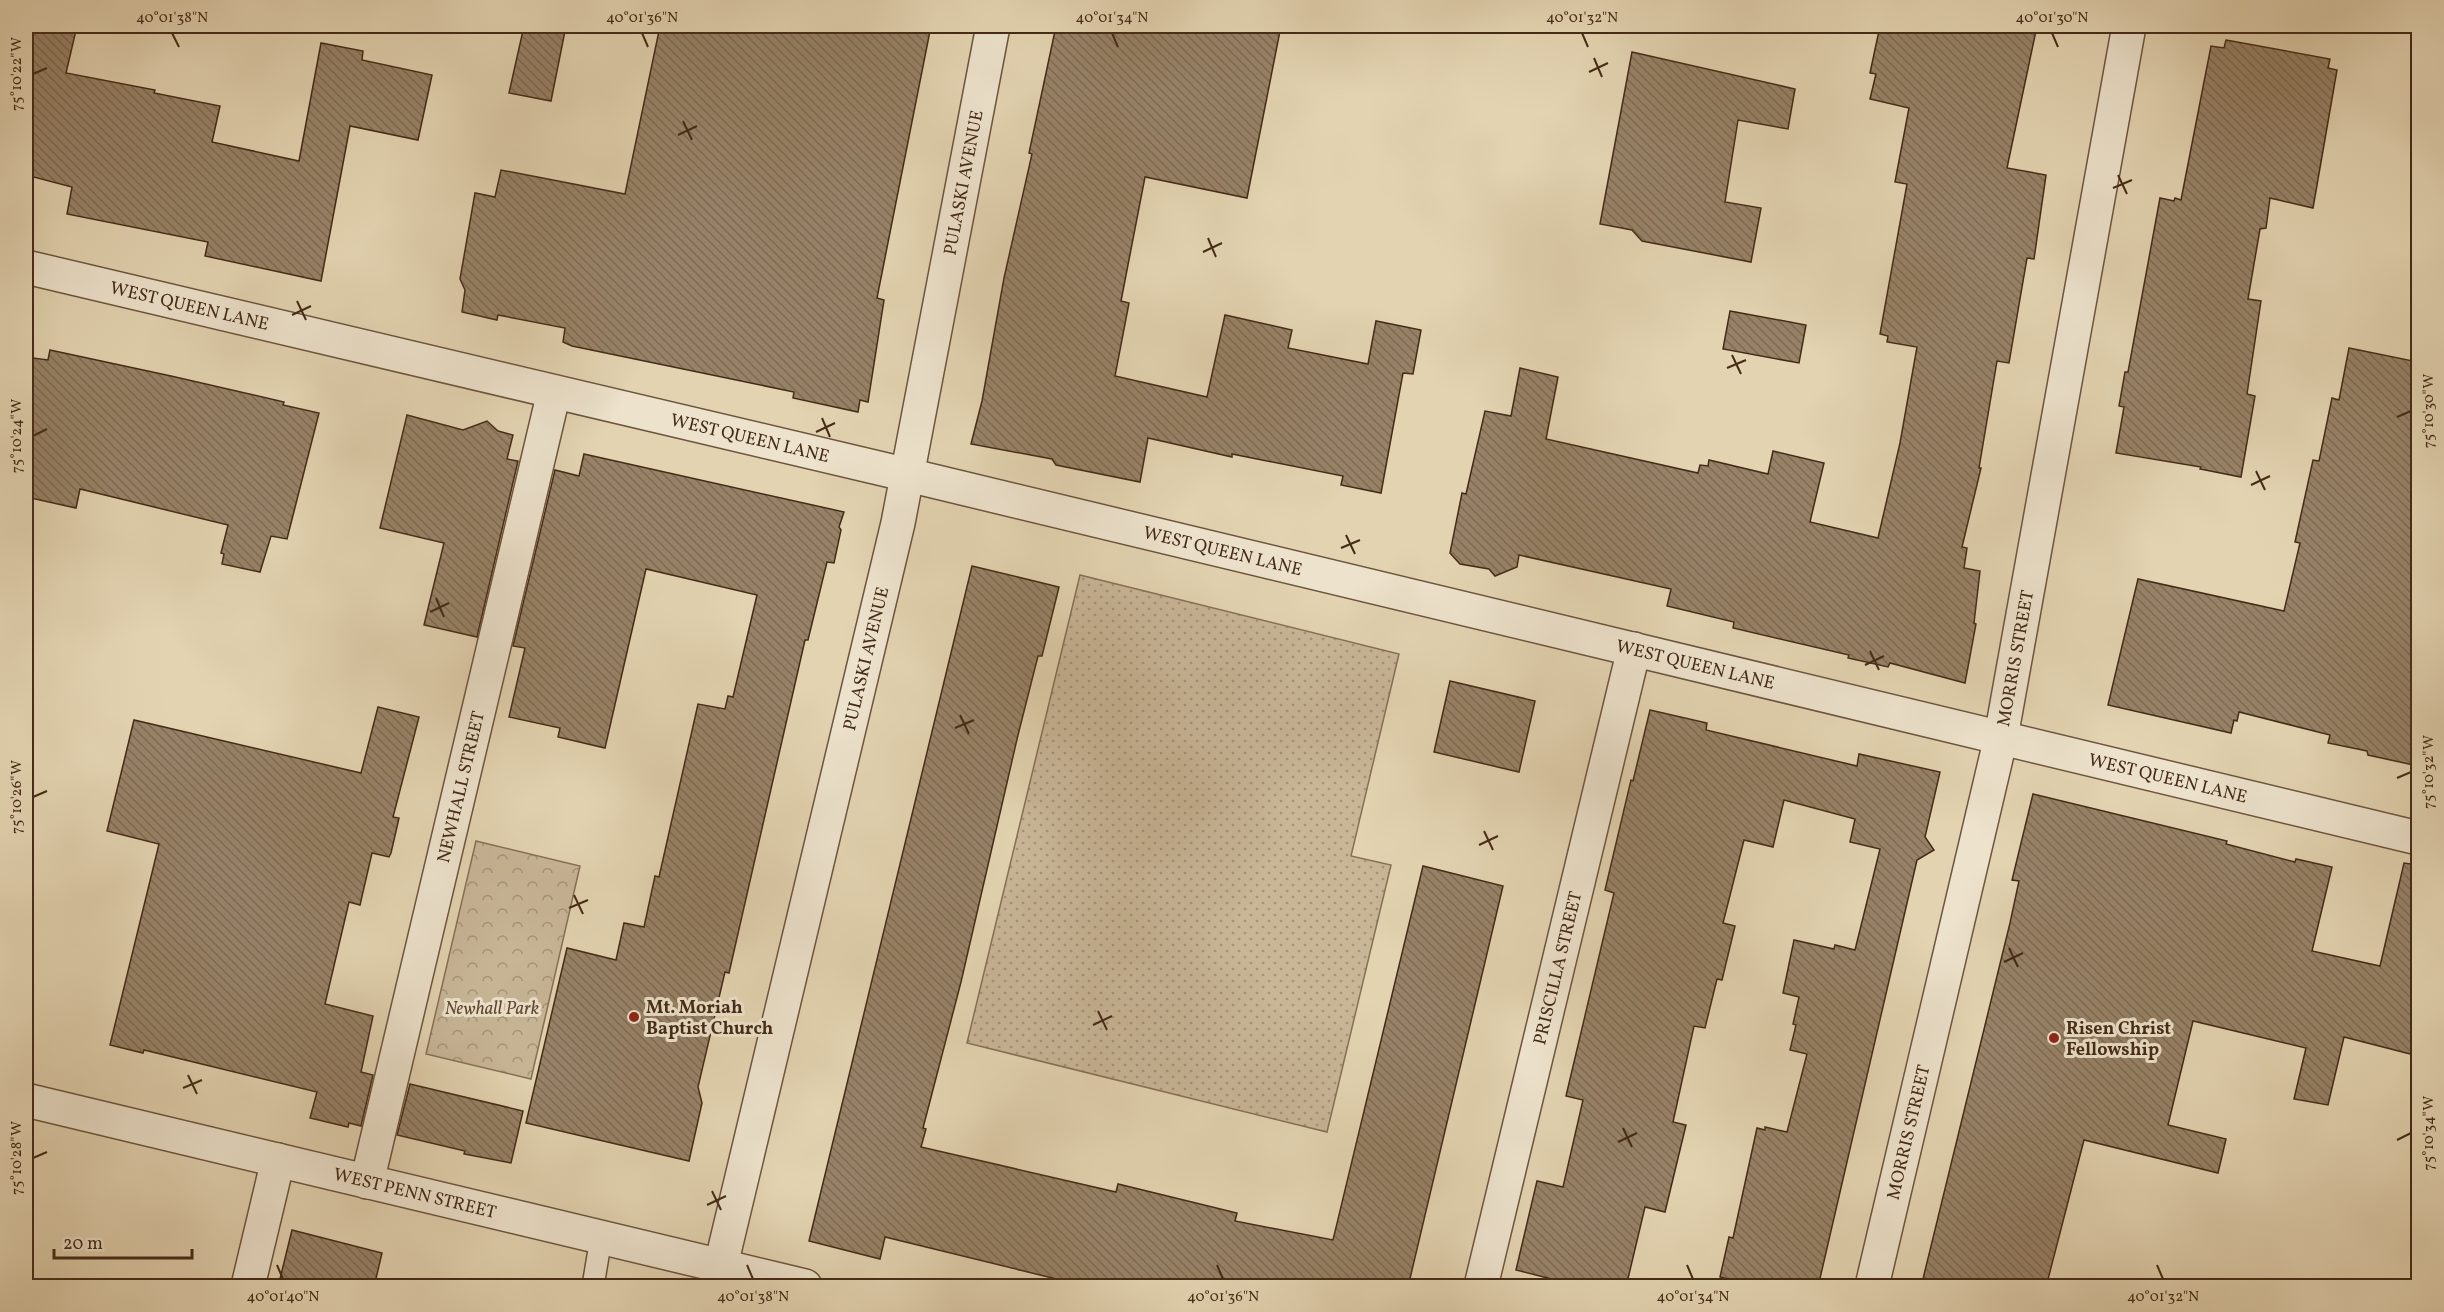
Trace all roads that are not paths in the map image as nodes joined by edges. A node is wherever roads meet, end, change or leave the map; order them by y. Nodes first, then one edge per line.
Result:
1 (993, 26) edge
2 (2129, 26) edge
3 (26, 267) edge
4 (554, 392) junction
5 (908, 475) junction
6 (1634, 649) junction
7 (2001, 737) junction
8 (2418, 838) edge
9 (26, 1100) edge
10 (278, 1160) junction
11 (367, 1182) junction
12 (601, 1238) junction
13 (718, 1276) edge
14 (248, 1287) edge
15 (593, 1287) edge
16 (805, 1287) edge
17 (1481, 1287) edge
18 (1872, 1287) edge

1 - 5 street, PULASKI AVENUE
2 - 7 street, MORRIS STREET
3 - 4 street, WEST QUEEN LANE
4 - 5 street, WEST QUEEN LANE
4 - 11 street, NEWHALL STREET
5 - 6 street, WEST QUEEN LANE
5 - 13 street, PULASKI AVENUE
6 - 7 street, WEST QUEEN LANE
6 - 17 street, PRISCILLA STREET
7 - 8 street, WEST QUEEN LANE
7 - 18 street, MORRIS STREET
9 - 10 street, WEST PENN STREET
10 - 11 street, WEST PENN STREET
10 - 14 street
11 - 12 street, WEST PENN STREET
12 - 13 street, WEST PENN STREET
12 - 15 lane
13 - 16 street, WEST PENN STREET

